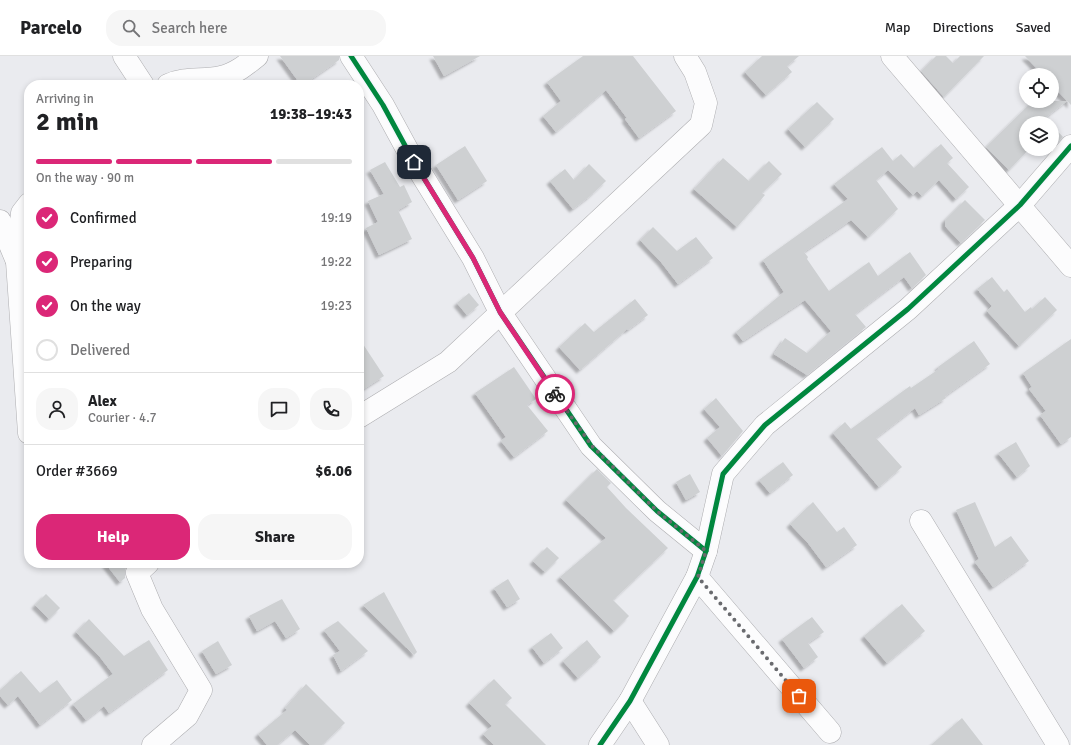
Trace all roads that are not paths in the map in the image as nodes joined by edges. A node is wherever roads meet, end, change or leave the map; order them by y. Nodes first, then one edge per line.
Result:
1 (124, 56) edge
2 (256, 56) edge
3 (351, 56) edge
4 (685, 56) edge
5 (892, 56) edge
6 (140, 80) edge
7 (184, 80) edge
8 (1071, 146) edge
9 (1020, 205) junction
10 (24, 210) edge
11 (0, 221) edge
12 (8, 266) edge
13 (1071, 266) edge
14 (500, 312) junction
15 (24, 393) edge
16 (364, 414) edge
17 (921, 521) dead end
18 (706, 551) junction
19 (142, 568) edge
20 (698, 577) junction
21 (630, 701) junction
22 (830, 732) dead end
23 (153, 745) edge
24 (600, 745) edge
25 (658, 745) edge
26 (1058, 745) edge

1 - 6 street
2 - 7 street
3 - 14 street
4 - 14 street
5 - 9 street
8 - 9 street
9 - 13 street
9 - 18 street
10 - 12 street
11 - 12 street
12 - 15 street
14 - 16 street
14 - 18 street
17 - 26 street
18 - 20 street
19 - 23 street
20 - 21 street
20 - 22 street
21 - 24 street
21 - 25 street

